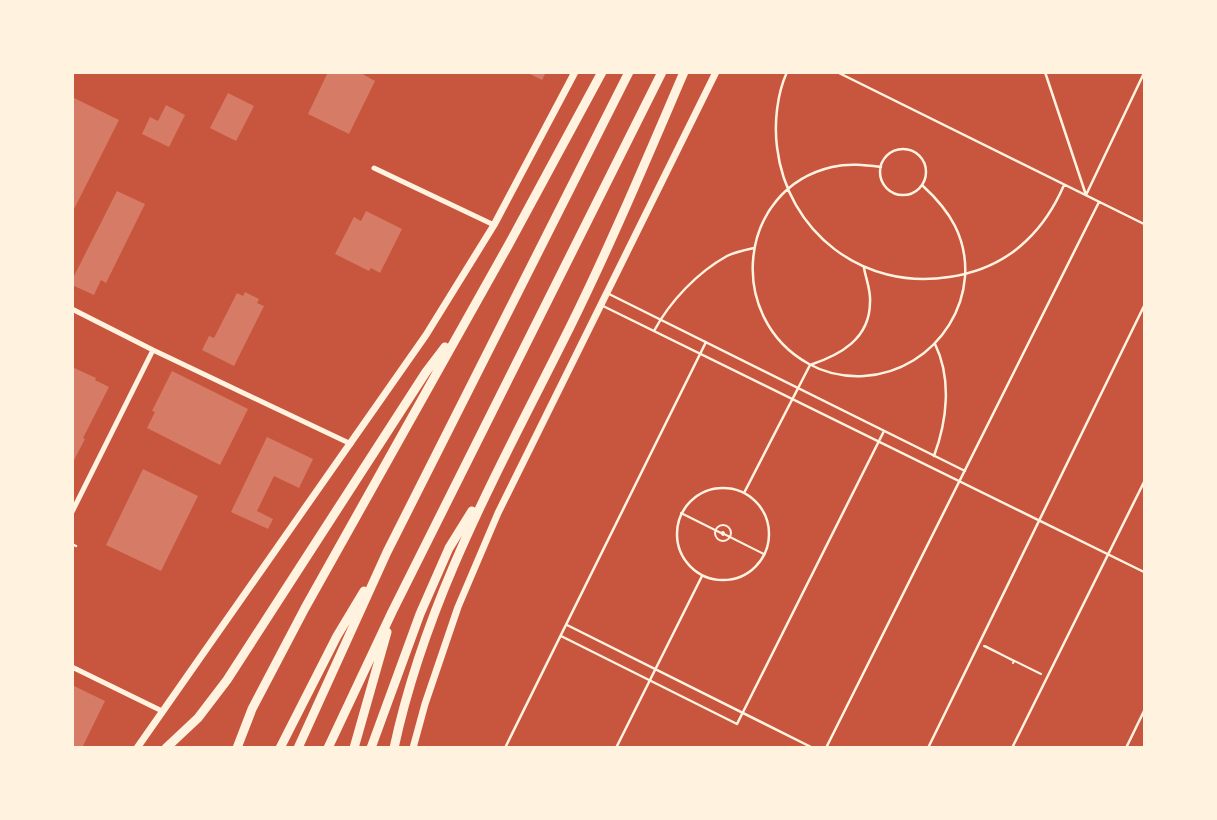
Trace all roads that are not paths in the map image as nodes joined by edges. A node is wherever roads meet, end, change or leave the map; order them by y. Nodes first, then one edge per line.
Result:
1 (575, 72) edge
2 (602, 72) edge
3 (630, 72) edge
4 (662, 72) edge
5 (684, 72) edge
6 (716, 72) edge
7 (788, 72) edge
8 (837, 72) edge
9 (1045, 72) edge
10 (1144, 73) edge
11 (881, 167) junction
12 (374, 168) dead end
13 (922, 185) junction
14 (1064, 185) junction
15 (787, 190) junction
16 (1086, 195) junction
17 (1099, 202) junction
18 (494, 224) junction
19 (1144, 224) edge
20 (754, 248) junction
21 (864, 268) junction
22 (965, 275) junction
23 (606, 292) junction
24 (600, 304) junction
25 (1144, 306) edge
26 (72, 309) edge
27 (466, 319) junction
28 (660, 319) junction
29 (654, 331) junction
30 (706, 342) junction
31 (935, 344) junction
32 (153, 350) junction
33 (700, 353) junction
34 (810, 365) junction
35 (798, 388) junction
36 (792, 398) junction
37 (884, 431) junction
38 (879, 441) junction
39 (351, 444) junction
40 (934, 456) junction
41 (965, 471) junction
42 (495, 474) junction
43 (960, 481) junction
44 (1144, 482) edge
45 (744, 493) junction
46 (72, 512) edge
47 (1040, 520) junction
48 (387, 552) junction
49 (1109, 554) junction
50 (1144, 572) edge
51 (702, 576) junction
52 (392, 612) junction
53 (567, 625) junction
54 (561, 636) junction
55 (72, 668) edge
56 (656, 669) junction
57 (650, 680) junction
58 (162, 711) junction
59 (1144, 711) edge
60 (743, 713) junction
61 (137, 748) edge
62 (166, 748) edge
63 (236, 748) edge
64 (280, 748) edge
65 (298, 748) edge
66 (328, 748) edge
67 (354, 748) edge
68 (371, 748) edge
69 (394, 748) edge
70 (413, 748) edge
71 (505, 748) edge
72 (616, 748) edge
73 (813, 748) edge
74 (826, 748) edge
75 (928, 748) edge
76 (1012, 748) edge
77 (1126, 748) edge

1 - 18 main road
2 - 27 highway
3 - 48 highway
4 - 52 highway
5 - 42 highway
6 - 23 main road
7 - 15 lane
8 - 14 lane
9 - 16 lane
10 - 16 lane
11 - 13 lane
11 - 13 lane
11 - 15 lane
12 - 18 street
13 - 22 lane
14 - 16 lane
14 - 22 lane
15 - 20 lane
15 - 21 lane
16 - 17 lane
17 - 19 lane
17 - 41 lane
18 - 39 main road
20 - 28 lane
20 - 34 lane
21 - 22 lane
21 - 34 lane
22 - 31 lane
23 - 24 main road
23 - 28 lane
24 - 29 lane
24 - 70 main road
25 - 47 lane
26 - 32 street
27 - 62 highway
27 - 63 highway
28 - 29 lane
28 - 30 lane
29 - 33 lane
30 - 33 lane
30 - 35 lane
31 - 34 lane
31 - 40 lane
32 - 39 street
32 - 46 street
33 - 36 lane
33 - 53 lane
34 - 35 lane
35 - 36 lane
35 - 37 lane
36 - 38 lane
36 - 45 lane
37 - 38 lane
37 - 40 lane
38 - 43 lane
38 - 60 lane
39 - 58 main road
40 - 41 lane
41 - 43 lane
42 - 68 highway
42 - 69 highway
43 - 47 lane
43 - 74 lane
44 - 49 lane
45 - 51 lane
45 - 51 lane
47 - 49 lane
47 - 75 lane
48 - 64 highway
48 - 65 highway
49 - 50 lane
49 - 76 lane
51 - 56 lane
52 - 66 highway
52 - 67 highway
53 - 54 lane
53 - 56 lane
54 - 57 lane
54 - 71 lane
55 - 58 street
56 - 57 lane
56 - 60 lane
57 - 60 lane
57 - 72 lane
58 - 61 main road
59 - 77 lane
60 - 73 lane

